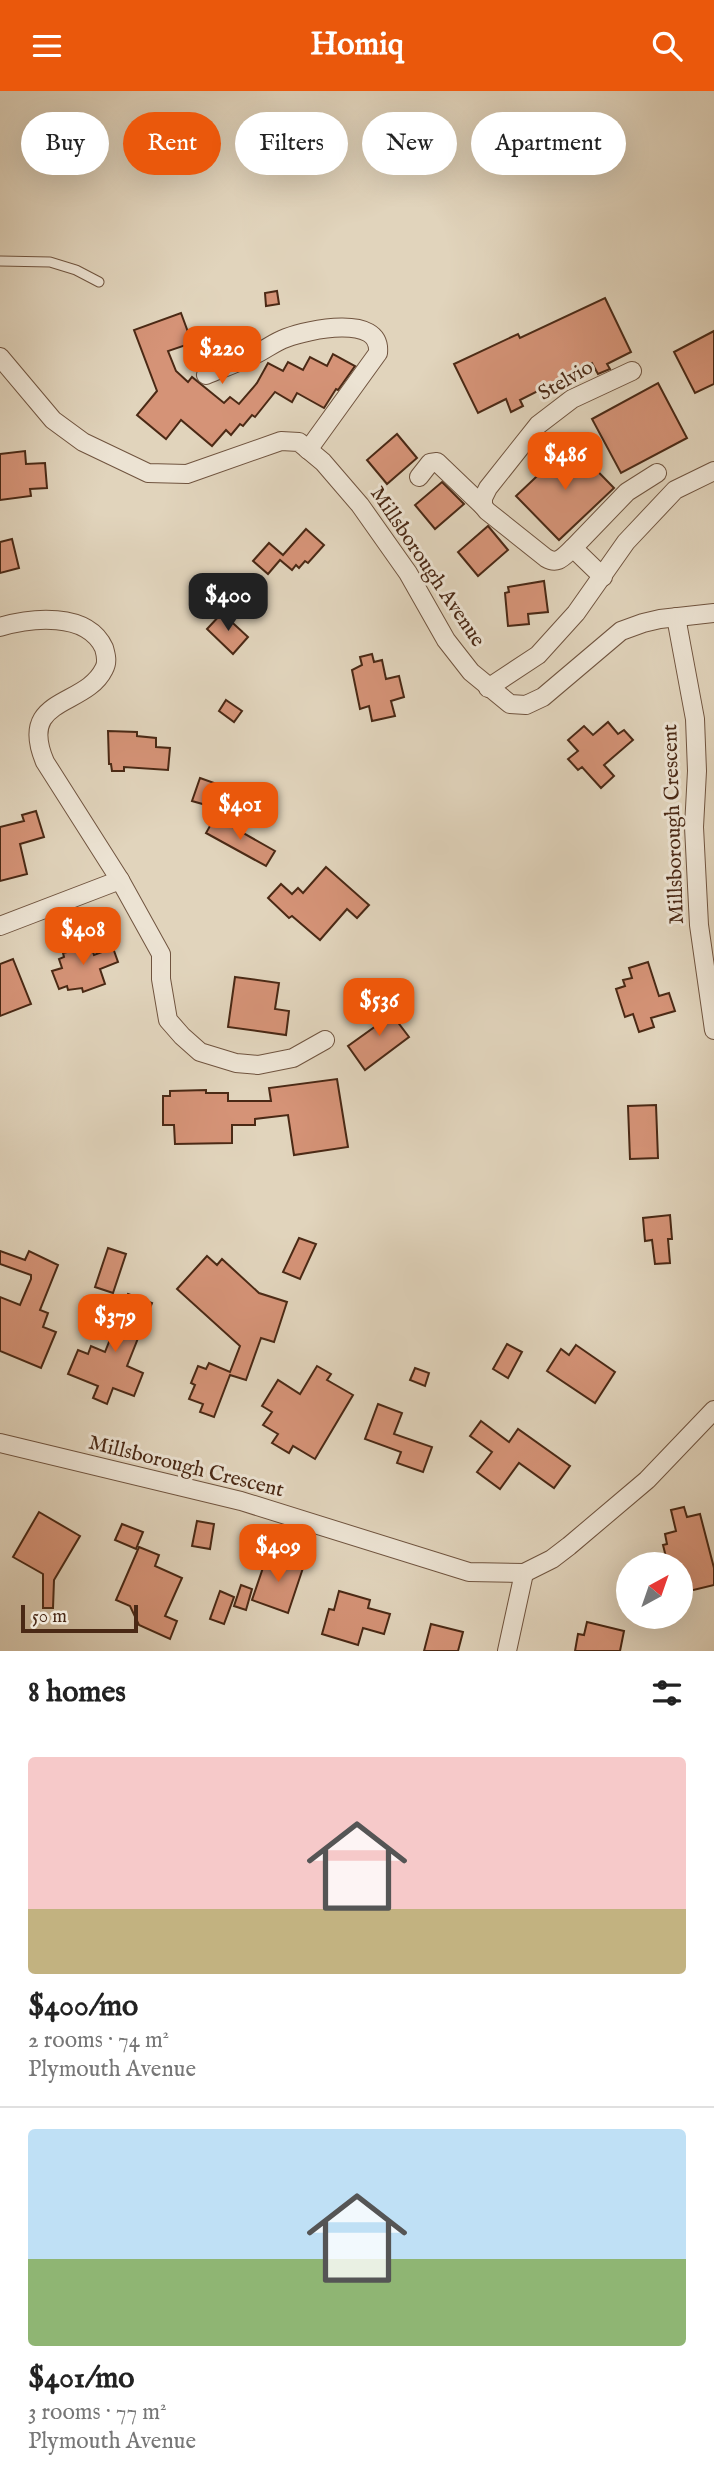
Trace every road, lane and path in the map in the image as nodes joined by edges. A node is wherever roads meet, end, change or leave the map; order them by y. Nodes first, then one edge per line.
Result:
1 (0, 261) edge
2 (99, 282) dead end
3 (0, 357) edge
4 (632, 371) dead end
5 (206, 375) dead end
6 (308, 450) junction
7 (714, 471) edge
8 (657, 473) dead end
9 (419, 477) dead end
10 (483, 506) junction
11 (573, 548) junction
12 (603, 577) junction
13 (714, 613) edge
14 (676, 617) junction
15 (0, 627) edge
16 (488, 688) junction
17 (120, 880) junction
18 (0, 926) edge
19 (714, 1030) edge
20 (325, 1040) dead end
21 (714, 1411) edge
22 (0, 1443) edge
23 (524, 1573) junction
24 (507, 1651) edge

1 - 2 lane
3 - 6 street
4 - 10 street, Stelvio
5 - 6 street
6 - 16 street, Millsborough Avenue
7 - 12 street
8 - 11 street
9 - 10 street
10 - 11 street
11 - 12 street
12 - 16 street
13 - 14 street, Millsborough Avenue
14 - 16 street, Millsborough Avenue
14 - 19 street, Millsborough Crescent
15 - 17 street
17 - 18 street
17 - 20 street
21 - 23 street, Millsborough Crescent
22 - 23 street, Millsborough Crescent
23 - 24 street

